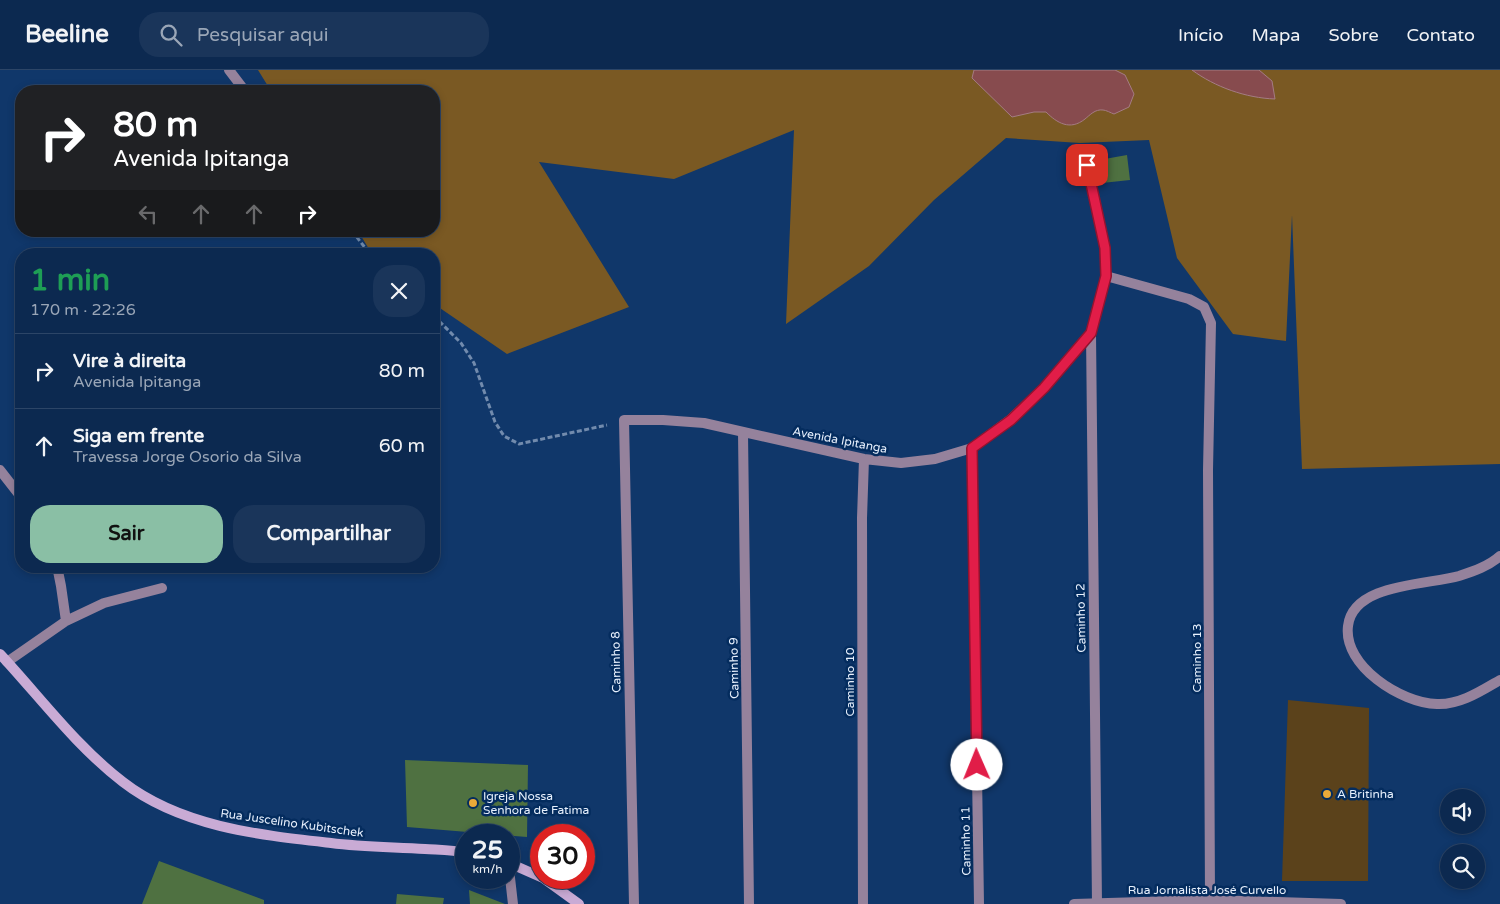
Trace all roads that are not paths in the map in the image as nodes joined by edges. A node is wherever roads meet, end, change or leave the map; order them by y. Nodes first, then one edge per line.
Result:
1 (229, 70) edge
2 (240, 85) edge
3 (1087, 165) dead end
4 (1106, 276) junction
5 (1091, 333) junction
6 (624, 420) joint
7 (743, 433) junction
8 (972, 448) junction
9 (864, 459) junction
10 (0, 470) edge
11 (15, 489) edge
12 (1500, 556) edge
13 (58, 573) edge
14 (162, 588) dead end
15 (66, 621) junction
16 (4, 658) edge
17 (1500, 680) edge
18 (455, 852) edge
19 (520, 868) edge
20 (511, 889) edge
21 (1210, 900) junction
22 (513, 904) edge
23 (579, 904) edge
24 (634, 904) edge
25 (749, 904) edge
26 (862, 904) edge
27 (979, 904) edge
28 (1074, 904) edge
29 (1097, 904) edge
30 (1341, 904) edge

1 - 2 street
3 - 4 street, Avenida Ipitanga
4 - 5 street, Avenida Ipitanga
4 - 21 street, Caminho 13
5 - 8 street, Avenida Ipitanga
5 - 29 street, Caminho 12
6 - 7 street, Avenida Ipitanga
6 - 24 street, Caminho 8
7 - 9 street, Avenida Ipitanga
7 - 25 street, Caminho 9
8 - 9 street, Avenida Ipitanga
8 - 27 street, Caminho 11
9 - 26 street, Caminho 10
10 - 11 street
12 - 17 street
13 - 15 street
14 - 15 street
15 - 16 street
16 - 18 main road, Rua Juscelino Kubitschek
19 - 23 main road
20 - 22 street
21 - 29 street, Rua Jornalista José Curvello
21 - 30 street, Rua Jornalista José Curvello
28 - 29 street, Rua Jornalista José Curvello

